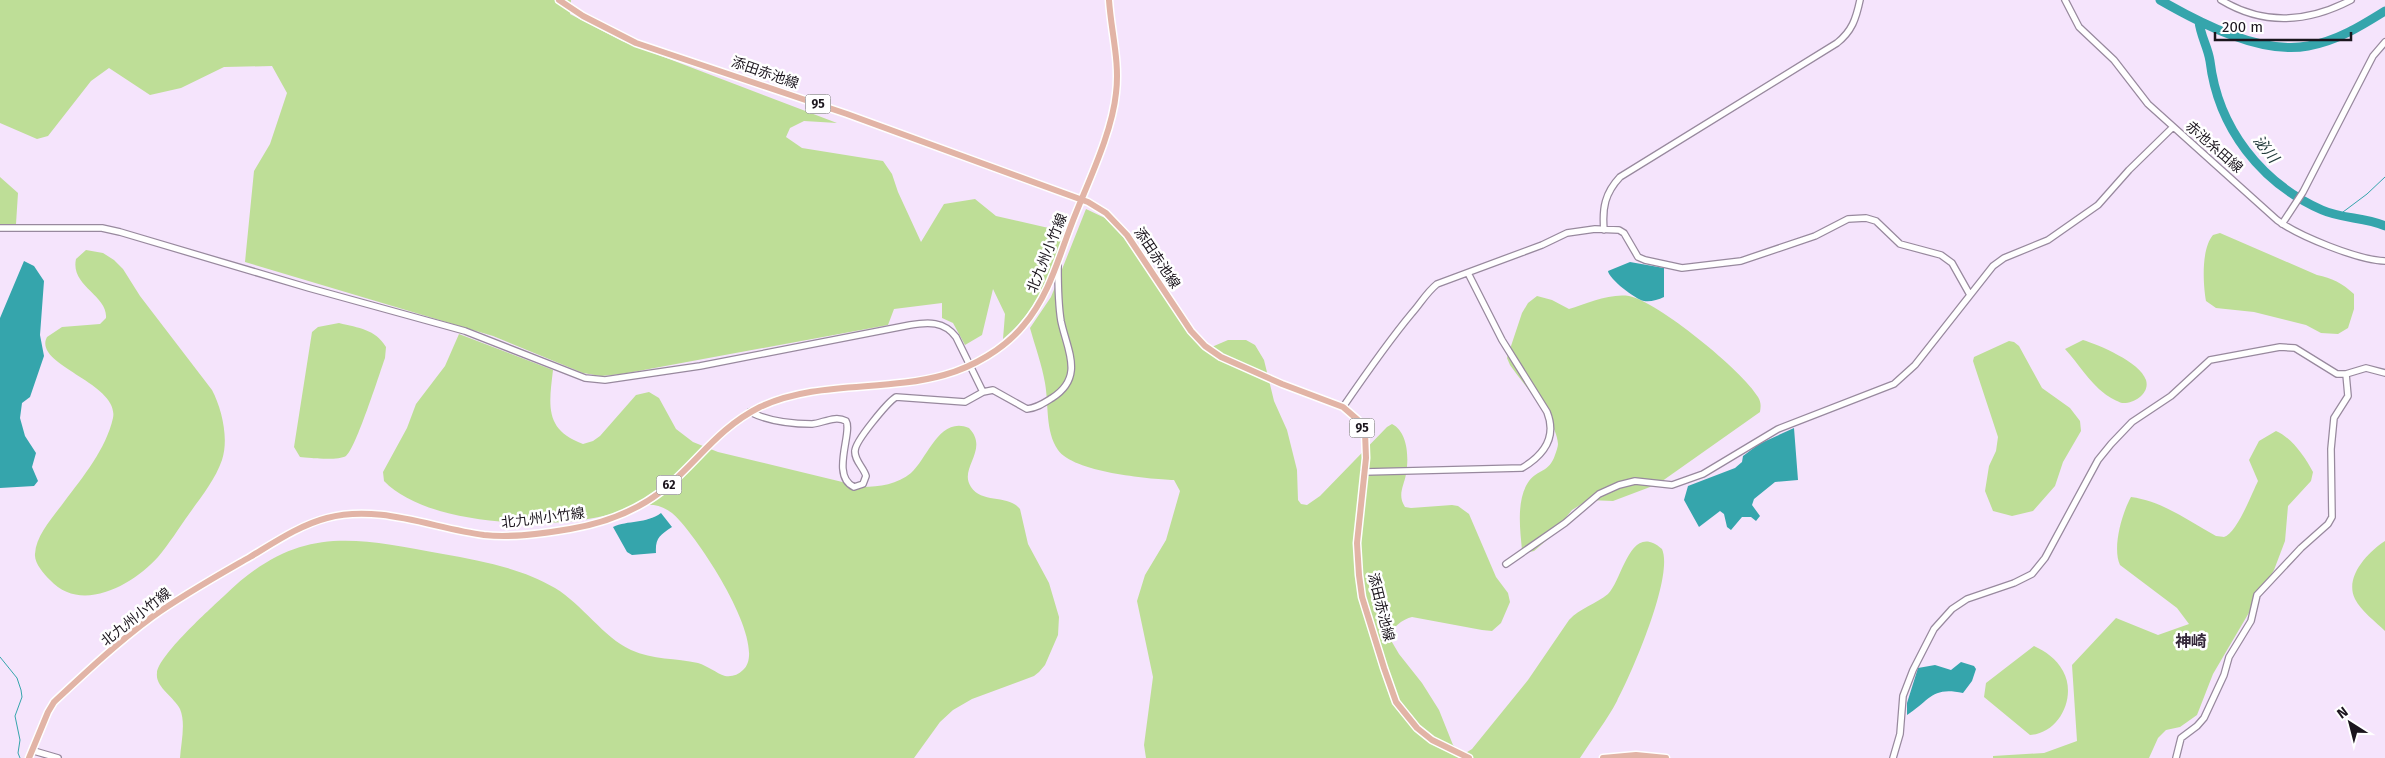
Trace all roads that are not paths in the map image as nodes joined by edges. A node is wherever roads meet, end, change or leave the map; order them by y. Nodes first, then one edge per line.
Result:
1 (559, 0) edge
2 (1109, 0) edge
3 (1860, 0) edge
4 (2065, 0) edge
5 (2221, 0) edge
6 (2351, 0) edge
7 (2385, 42) edge
8 (2173, 127) junction
9 (1082, 200) junction
10 (2282, 224) junction
11 (0, 228) edge
12 (1604, 230) junction
13 (2385, 261) edge
14 (1058, 266) junction
15 (1468, 273) junction
16 (1970, 295) junction
17 (969, 365) junction
18 (2385, 373) edge
19 (2346, 374) junction
20 (983, 392) junction
21 (1343, 407) junction
22 (750, 412) junction
23 (1364, 472) junction
24 (1506, 564) dead end
25 (34, 751) junction
26 (29, 758) edge
27 (58, 758) edge
28 (1469, 758) edge
29 (1603, 758) edge
30 (1666, 758) edge
31 (1893, 758) edge
32 (2176, 758) edge

1 - 9 main road, 添田赤池線 / 95
2 - 9 main road, 北九州小竹線 / 62
3 - 12 street
4 - 8 street, 赤池糸田線
5 - 6 street
7 - 10 street
8 - 10 street, 赤池糸田線
8 - 16 street
9 - 14 main road, 北九州小竹線 / 62
9 - 21 main road, 添田赤池線 / 95
10 - 13 street, 赤池糸田線
11 - 17 street
12 - 15 street
12 - 16 street
14 - 17 main road, 北九州小竹線 / 62
14 - 20 street
15 - 21 street
15 - 23 street
16 - 24 street
17 - 20 street
17 - 22 main road, 北九州小竹線 / 62
18 - 19 street
19 - 31 street
19 - 32 street
20 - 22 street
21 - 23 main road, 添田赤池線 / 95
22 - 25 main road, 北九州小竹線 / 62
23 - 28 main road, 添田赤池線 / 95
25 - 26 main road, 北九州小竹線 / 62
25 - 27 street
29 - 30 main road

